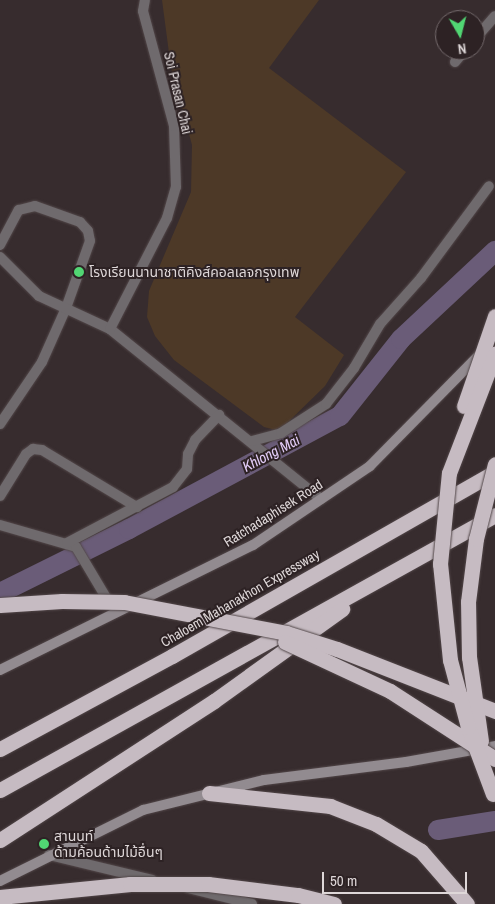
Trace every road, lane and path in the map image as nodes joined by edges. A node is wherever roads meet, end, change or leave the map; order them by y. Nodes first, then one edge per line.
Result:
1 (145, 0) edge
2 (495, 16) edge
3 (491, 27) edge
4 (489, 186) dead end
5 (0, 246) edge
6 (0, 257) edge
7 (66, 308) junction
8 (495, 316) edge
9 (110, 330) junction
10 (495, 339) edge
11 (495, 354) edge
12 (219, 416) junction
13 (0, 424) edge
14 (253, 442) junction
15 (495, 464) edge
16 (495, 472) edge
17 (449, 473) junction
18 (0, 496) edge
19 (321, 499) junction
20 (138, 507) junction
21 (492, 518) edge
22 (0, 525) edge
23 (72, 545) junction
24 (383, 578) junction
25 (0, 605) edge
26 (116, 614) junction
27 (212, 618) junction
28 (0, 670) edge
29 (495, 711) edge
30 (495, 746) edge
31 (0, 749) edge
32 (495, 759) edge
33 (0, 790) edge
34 (209, 793) junction
35 (494, 796) edge
36 (0, 840) edge
37 (49, 855) junction
38 (0, 881) edge
39 (0, 898) edge
40 (252, 904) edge
41 (334, 904) edge
42 (467, 904) edge

1 - 9 street, Soi Prasan Chai
2 - 3 street
4 - 14 street
5 - 7 street
6 - 7 street
7 - 9 street
7 - 13 street
8 - 17 highway, bridge
9 - 12 street
10 - 19 main road, Ratchadaphisek Road
11 - 17 highway, bridge
12 - 14 street
12 - 20 street
14 - 19 street
15 - 35 highway, bridge
16 - 31 highway, Chaloem Mahanakhon Expressway
17 - 35 highway, bridge
18 - 20 street
19 - 26 main road, Ratchadaphisek Road
20 - 23 street
21 - 24 highway
22 - 23 street
23 - 26 street
24 - 33 highway
24 - 36 highway
25 - 27 highway, bridge
26 - 28 main road, Ratchadaphisek Road
27 - 29 highway, bridge
27 - 32 highway, bridge
30 - 34 main road
34 - 37 main road
34 - 42 highway
37 - 38 main road
37 - 40 street
39 - 41 highway, bridge

